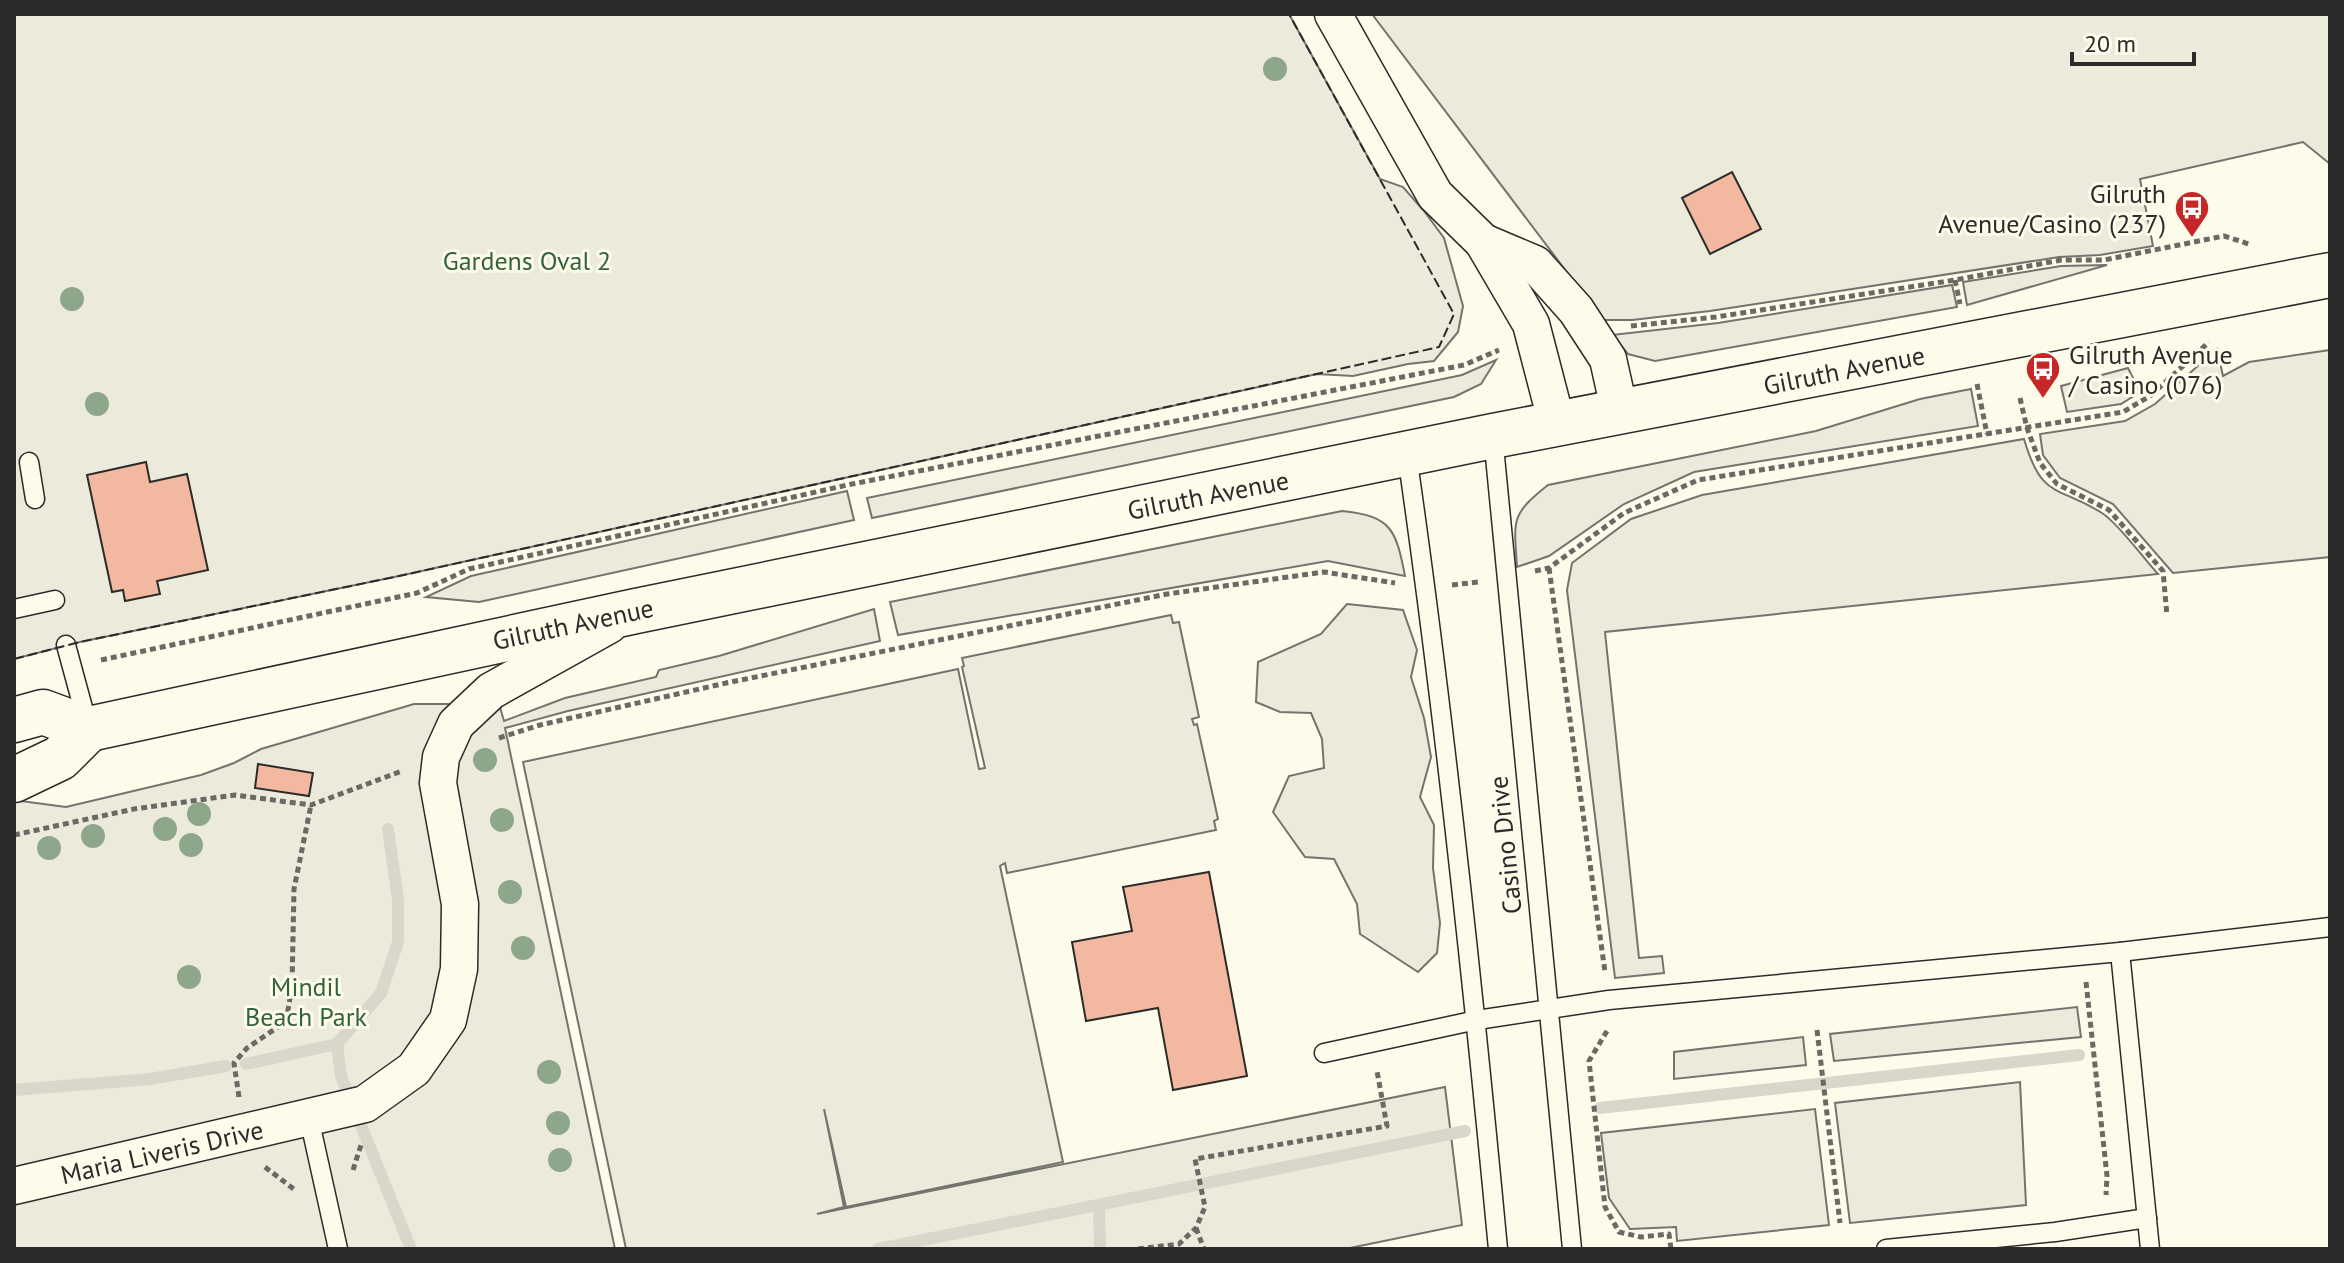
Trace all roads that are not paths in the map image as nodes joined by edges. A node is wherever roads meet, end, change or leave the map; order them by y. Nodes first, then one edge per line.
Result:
1 (1333, 14) edge
2 (1483, 242) junction
3 (2330, 275) edge
4 (1620, 413) junction
5 (1557, 424) junction
6 (1493, 436) junction
7 (1407, 455) junction
8 (29, 462) dead end
9 (35, 499) dead end
10 (55, 600) dead end
11 (14, 609) edge
12 (636, 611) junction
13 (66, 645) dead end
14 (14, 720) edge
15 (89, 729) junction
16 (14, 780) edge
17 (2330, 927) edge
18 (2120, 952) junction
19 (1548, 1008) junction
20 (1477, 1020) junction
21 (1324, 1053) dead end
22 (309, 1118) junction
23 (14, 1186) edge
24 (2147, 1218) junction
25 (2056, 1240) edge
26 (338, 1249) edge
27 (1498, 1249) edge
28 (1572, 1249) edge
29 (1886, 1249) edge
30 (2150, 1249) edge

1 - 2 street
2 - 4 street
2 - 5 street
3 - 4 street, Gilruth Avenue
4 - 5 street, Gilruth Avenue
5 - 6 street, Gilruth Avenue
6 - 7 street, Gilruth Avenue
6 - 19 lane, Casino Drive
7 - 12 street, Gilruth Avenue
7 - 20 lane, Casino Drive
8 - 9 lane
10 - 11 lane
12 - 15 street, Gilruth Avenue
12 - 22 street, Maria Liveris Drive
13 - 15 lane
14 - 15 street
15 - 16 street
17 - 18 lane
18 - 19 lane
18 - 24 lane
19 - 20 lane
19 - 28 lane, Casino Drive
20 - 21 lane
20 - 27 lane, Casino Drive
22 - 23 street, Maria Liveris Drive
22 - 26 lane
24 - 25 lane
24 - 30 lane
25 - 29 lane

